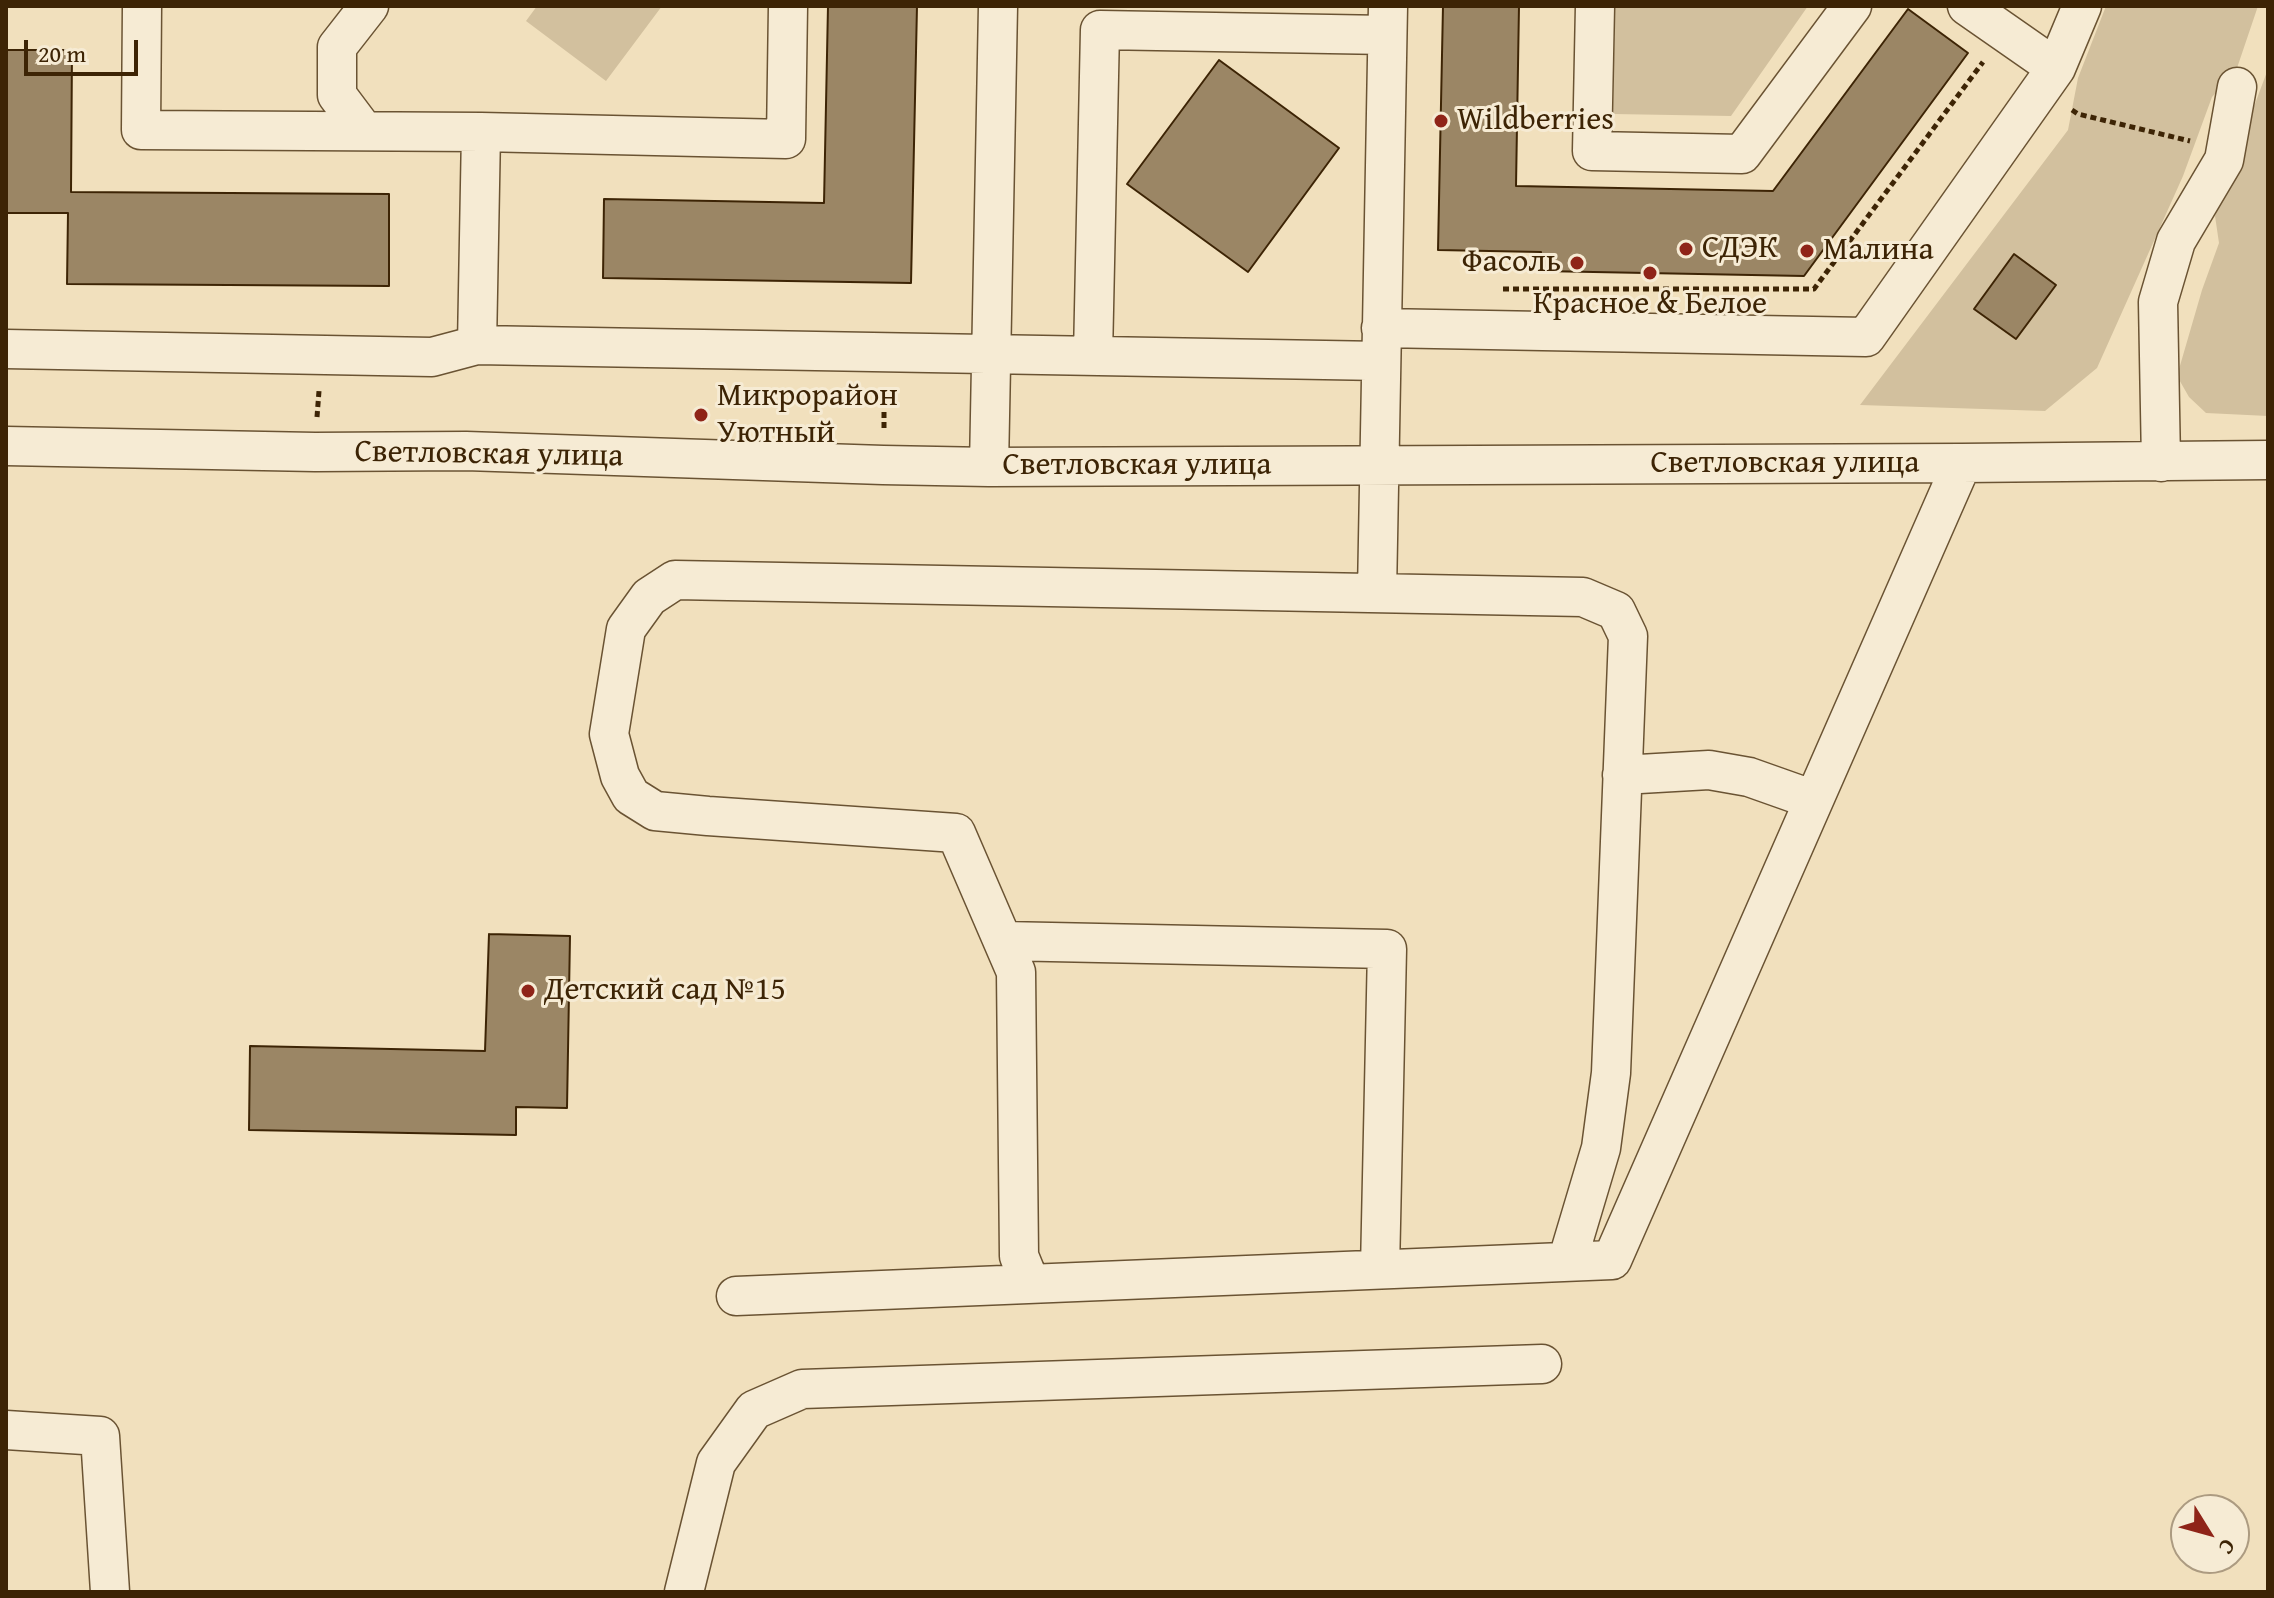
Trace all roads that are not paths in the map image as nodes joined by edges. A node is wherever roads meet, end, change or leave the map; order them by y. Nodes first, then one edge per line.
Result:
1 (142, 6) edge
2 (369, 6) edge
3 (788, 6) edge
4 (998, 6) edge
5 (1595, 6) edge
6 (1852, 6) edge
7 (1967, 6) edge
8 (2082, 6) edge
9 (1388, 21) edge
10 (2056, 68) junction
11 (2237, 87) dead end
12 (364, 131) junction
13 (481, 132) junction
14 (1381, 344) junction
15 (477, 345) junction
16 (6, 349) edge
17 (991, 354) junction
18 (1093, 356) junction
19 (6, 446) edge
20 (2268, 460) edge
21 (2161, 462) junction
22 (1962, 463) junction
23 (1379, 465) junction
24 (989, 467) junction
25 (1377, 593) junction
26 (1622, 775) junction
27 (1814, 800) junction
28 (1003, 941) junction
29 (1567, 1262) junction
30 (1380, 1269) junction
31 (1030, 1283) junction
32 (736, 1296) dead end
33 (1542, 1364) dead end
34 (6, 1430) edge
35 (110, 1592) edge
36 (684, 1592) edge

1 - 12 street
2 - 12 street
3 - 13 street
4 - 17 street
5 - 6 street
7 - 10 street
8 - 10 street
9 - 14 street
9 - 18 street
10 - 14 street
11 - 21 street
12 - 13 street
13 - 15 street
14 - 18 street
14 - 23 street
15 - 16 street
15 - 17 street
17 - 18 street
17 - 24 street
19 - 24 street, Светловская улица
20 - 21 street, Светловская улица
21 - 22 street, Светловская улица
22 - 23 street, Светловская улица
22 - 27 street
23 - 24 street, Светловская улица
23 - 25 street
25 - 26 street
25 - 28 street
26 - 27 street
26 - 29 street
27 - 29 street
28 - 30 street
28 - 31 street
29 - 30 street
30 - 31 street
31 - 32 street
33 - 36 street
34 - 35 street

